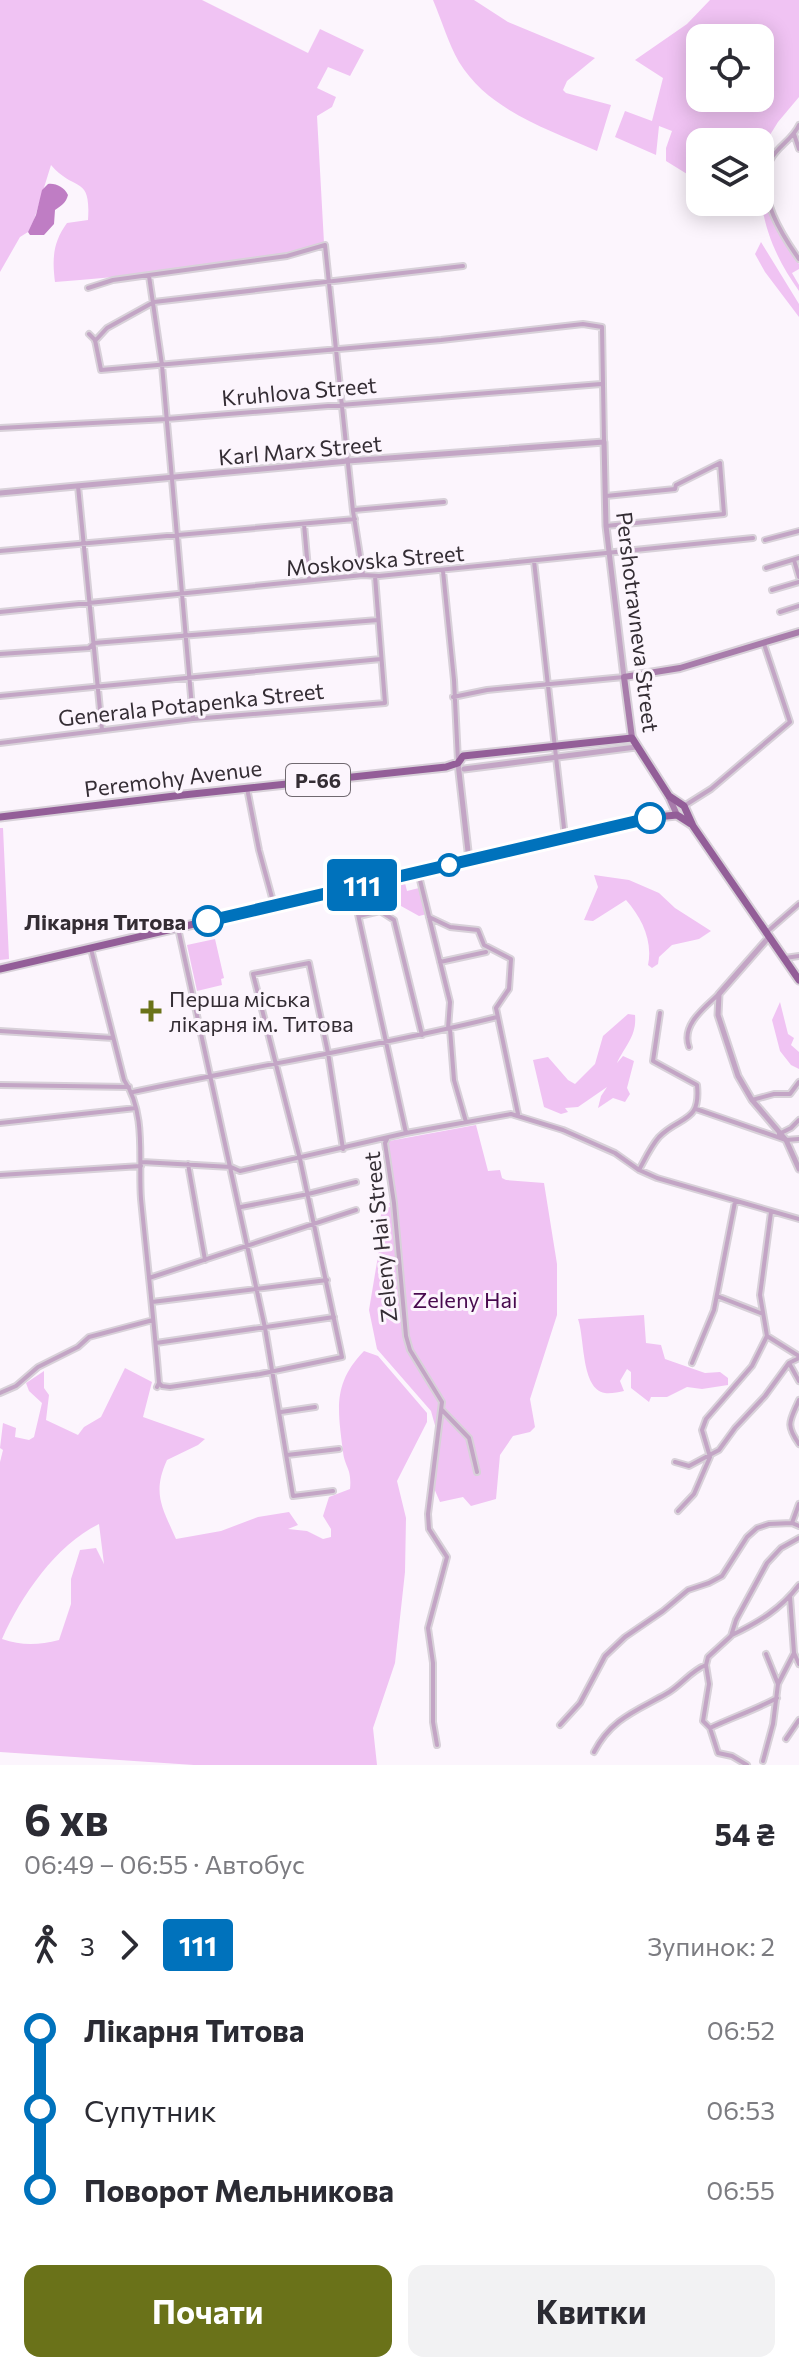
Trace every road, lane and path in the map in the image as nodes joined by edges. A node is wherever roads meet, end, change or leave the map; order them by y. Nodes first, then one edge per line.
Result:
1 (799, 125) edge
2 (794, 134) junction
3 (799, 149) edge
4 (799, 259) edge
5 (463, 266) dead end
6 (149, 276) junction
7 (331, 282) junction
8 (88, 288) dead end
9 (154, 302) junction
10 (89, 334) dead end
11 (95, 341) junction
12 (338, 347) junction
13 (162, 365) junction
14 (601, 384) junction
15 (344, 403) junction
16 (167, 419) junction
17 (0, 428) edge
18 (604, 442) junction
19 (348, 461) junction
20 (171, 478) junction
21 (78, 486) junction
22 (0, 493) edge
23 (605, 496) junction
24 (444, 502) dead end
25 (353, 511) junction
26 (355, 519) junction
27 (304, 524) junction
28 (606, 526) junction
29 (799, 531) edge
30 (176, 535) junction
31 (753, 538) dead end
32 (765, 540) dead end
33 (82, 544) junction
34 (0, 551) edge
35 (608, 552) junction
36 (796, 559) edge
37 (534, 561) junction
38 (766, 568) dead end
39 (443, 571) junction
40 (363, 575) junction
41 (375, 576) junction
42 (799, 579) edge
43 (309, 580) junction
44 (772, 590) dead end
45 (182, 595) junction
46 (89, 602) junction
47 (799, 606) edge
48 (0, 612) edge
49 (780, 612) dead end
50 (378, 620) junction
51 (799, 632) edge
52 (186, 635) junction
53 (93, 645) junction
54 (764, 645) junction
55 (0, 654) edge
56 (381, 659) junction
57 (189, 677) junction
58 (624, 677) junction
59 (96, 685) junction
60 (547, 685) junction
61 (0, 696) edge
62 (453, 697) junction
63 (193, 719) junction
64 (102, 730) junction
65 (632, 738) junction
66 (0, 743) edge
67 (555, 746) junction
68 (636, 747) junction
69 (556, 756) junction
70 (461, 766) junction
71 (247, 788) junction
72 (680, 810) junction
73 (0, 817) edge
74 (565, 838) junction
75 (469, 860) junction
76 (418, 872) junction
77 (352, 887) junction
78 (799, 904) edge
79 (274, 905) junction
80 (359, 916) junction
81 (429, 917) junction
82 (178, 928) junction
83 (768, 934) junction
84 (91, 949) junction
85 (486, 952) dead end
86 (799, 956) edge
87 (785, 958) junction
88 (440, 962) junction
89 (0, 969) edge
90 (799, 980) edge
91 (719, 994) junction
92 (660, 1013) dead end
93 (497, 1017) junction
94 (449, 1029) junction
95 (0, 1031) edge
96 (422, 1035) junction
97 (113, 1038) junction
98 (387, 1043) junction
99 (689, 1047) dead end
100 (328, 1053) junction
101 (275, 1064) junction
102 (211, 1075) junction
103 (799, 1082) edge
104 (0, 1085) edge
105 (129, 1087) junction
106 (133, 1092) junction
107 (752, 1100) junction
108 (136, 1108) junction
109 (696, 1109) junction
110 (518, 1114) junction
111 (799, 1120) edge
112 (466, 1122) junction
113 (0, 1123) edge
114 (406, 1133) junction
115 (779, 1134) junction
116 (387, 1139) junction
117 (799, 1139) edge
118 (786, 1140) junction
119 (343, 1149) junction
120 (300, 1159) junction
121 (141, 1164) junction
122 (188, 1164) junction
123 (231, 1167) junction
124 (799, 1169) edge
125 (639, 1170) junction
126 (0, 1175) edge
127 (356, 1182) dead end
128 (308, 1194) junction
129 (735, 1202) junction
130 (240, 1207) junction
131 (356, 1210) dead end
132 (771, 1212) junction
133 (799, 1219) edge
134 (313, 1222) junction
135 (248, 1246) junction
136 (205, 1260) junction
137 (149, 1278) junction
138 (327, 1280) junction
139 (255, 1289) junction
140 (717, 1296) junction
141 (152, 1302) junction
142 (764, 1315) junction
143 (334, 1317) junction
144 (153, 1320) junction
145 (265, 1328) junction
146 (767, 1336) junction
147 (156, 1343) junction
148 (799, 1357) edge
149 (692, 1363) dead end
150 (789, 1363) junction
151 (273, 1371) junction
152 (799, 1381) edge
153 (0, 1393) edge
154 (799, 1400) edge
155 (315, 1407) dead end
156 (442, 1410) junction
157 (281, 1412) junction
158 (799, 1444) edge
159 (339, 1449) dead end
160 (709, 1453) junction
161 (287, 1455) junction
162 (675, 1462) dead end
163 (477, 1472) dead end
164 (333, 1491) dead end
165 (799, 1504) edge
166 (678, 1511) dead end
167 (792, 1523) junction
168 (799, 1526) edge
169 (799, 1538) edge
170 (798, 1589) edge
171 (790, 1597) junction
172 (731, 1636) junction
173 (794, 1653) junction
174 (766, 1654) dead end
175 (799, 1664) edge
176 (706, 1665) junction
177 (778, 1684) junction
178 (777, 1698) junction
179 (799, 1720) edge
180 (560, 1725) dead end
181 (710, 1728) junction
182 (786, 1739) dead end
183 (437, 1745) dead end
184 (594, 1752) dead end
185 (763, 1761) dead end
186 (747, 1765) edge

1 - 2 street
2 - 3 street
2 - 4 street
5 - 7 street
6 - 7 street
6 - 8 street
6 - 9 street
7 - 9 street
7 - 12 street
9 - 11 street
9 - 13 street
10 - 11 street
11 - 13 street
12 - 13 street
12 - 14 street
12 - 15 street
13 - 16 street
14 - 15 street, Kruhlova Street
14 - 18 street
15 - 16 street, Kruhlova Street
15 - 19 street
16 - 17 street, Kruhlova Street
16 - 20 street
18 - 19 street, Karl Marx Street
18 - 23 street, Pershotravneva Street
19 - 20 street, Karl Marx Street
19 - 25 street
20 - 21 street, Karl Marx Street
20 - 30 street
21 - 22 street, Karl Marx Street
21 - 33 street
23 - 28 street, Pershotravneva Street
23 - 28 street
24 - 25 street
25 - 26 street
26 - 27 street
26 - 40 street
27 - 30 street
27 - 43 street
28 - 35 street, Pershotravneva Street
29 - 32 street
30 - 33 street
30 - 45 street
31 - 35 street, Moskovska Street
33 - 34 street
33 - 46 street
35 - 37 street, Moskovska Street
35 - 58 street, Pershotravneva Street
36 - 38 street
36 - 42 street
37 - 39 street, Moskovska Street
37 - 60 street
39 - 41 street, Moskovska Street
39 - 62 street
40 - 41 street, Moskovska Street
40 - 43 street, Moskovska Street
41 - 50 street
42 - 44 street
43 - 45 street, Moskovska Street
45 - 46 street, Moskovska Street
45 - 52 street
46 - 48 street, Moskovska Street
46 - 53 street
47 - 49 street
50 - 52 street
50 - 56 street
51 - 54 main road
52 - 53 street
52 - 57 street
53 - 55 street
53 - 59 street
54 - 58 main road
54 - 72 street
56 - 57 street
56 - 63 street, Generala Potapenka Street
57 - 59 street
57 - 63 street
58 - 60 street
58 - 65 main road, Pershotravneva Street
59 - 61 street
59 - 64 street
60 - 62 street
60 - 67 street
62 - 70 street
63 - 64 street, Generala Potapenka Street
64 - 66 street, Generala Potapenka Street
65 - 67 main road, Peremohy Avenue / Р-66
65 - 68 main road, Pershotravneva Street
67 - 69 street
67 - 70 main road, Peremohy Avenue / Р-66
68 - 69 street, Peremohy Avenue
68 - 72 main road, Pershotravneva Street
69 - 70 street, Peremohy Avenue
69 - 74 street
70 - 71 main road, Peremohy Avenue / Р-66
70 - 75 street
71 - 73 main road, Peremohy Avenue / Р-66
71 - 79 street
72 - 74 main road
72 - 83 main road, Pershotravneva Street
74 - 75 main road
75 - 76 main road
76 - 77 main road
76 - 81 street
77 - 79 main road
77 - 80 street
78 - 83 street
79 - 82 main road
80 - 96 street
80 - 98 street
81 - 88 street
81 - 93 street
82 - 84 main road
82 - 102 street
83 - 87 main road, Pershotravneva Street
83 - 91 street
84 - 89 main road
84 - 97 street
85 - 88 street
86 - 87 street
87 - 90 main road, Pershotravneva Street
88 - 94 street
91 - 99 street
91 - 107 street
92 - 109 street
93 - 94 street
93 - 110 street
94 - 96 street
94 - 112 street
95 - 97 street
96 - 98 street
97 - 105 street
98 - 100 street
98 - 114 street
100 - 101 street
100 - 101 street
100 - 119 street
101 - 102 street
101 - 120 street
102 - 106 street
102 - 123 street
103 - 107 street
104 - 105 street
105 - 106 street
106 - 108 street
107 - 115 street
108 - 113 street
108 - 121 street
109 - 118 street
109 - 125 street
110 - 112 street
110 - 125 street
111 - 115 street
112 - 114 street
114 - 116 street
115 - 118 street
116 - 119 street
116 - 156 street, Zeleny Hai Street
117 - 118 street
118 - 124 street
119 - 120 street
120 - 123 street
120 - 128 street
121 - 122 street
121 - 126 street
121 - 137 street
122 - 123 street
122 - 136 street
123 - 130 street
125 - 129 street
127 - 128 street
128 - 130 street
128 - 134 street
129 - 132 street
129 - 140 street
130 - 135 street
131 - 134 street
132 - 133 street
132 - 142 street
134 - 135 street
134 - 138 street
135 - 136 street
135 - 139 street
136 - 137 street
137 - 141 street
138 - 139 street
138 - 143 street
139 - 141 street
139 - 145 street
140 - 142 street
140 - 149 street
141 - 144 street
142 - 146 street
143 - 145 street
143 - 151 street
144 - 147 street
144 - 153 street
145 - 147 street
145 - 151 street
146 - 148 street
146 - 160 street
147 - 151 street
148 - 150 street
150 - 152 street
150 - 160 street
151 - 157 street
154 - 158 street
155 - 157 street
156 - 163 street, Zeleny Hai Street
156 - 183 street
157 - 161 street
159 - 161 street
160 - 162 street
160 - 166 street
161 - 164 street
165 - 167 street
167 - 168 street
167 - 180 street
169 - 172 street
170 - 171 street
171 - 172 street
171 - 173 street
172 - 176 street
173 - 175 street
173 - 177 street
174 - 177 street
176 - 181 street
176 - 184 street
177 - 178 street
178 - 181 street
178 - 185 street
179 - 182 street
181 - 186 street

